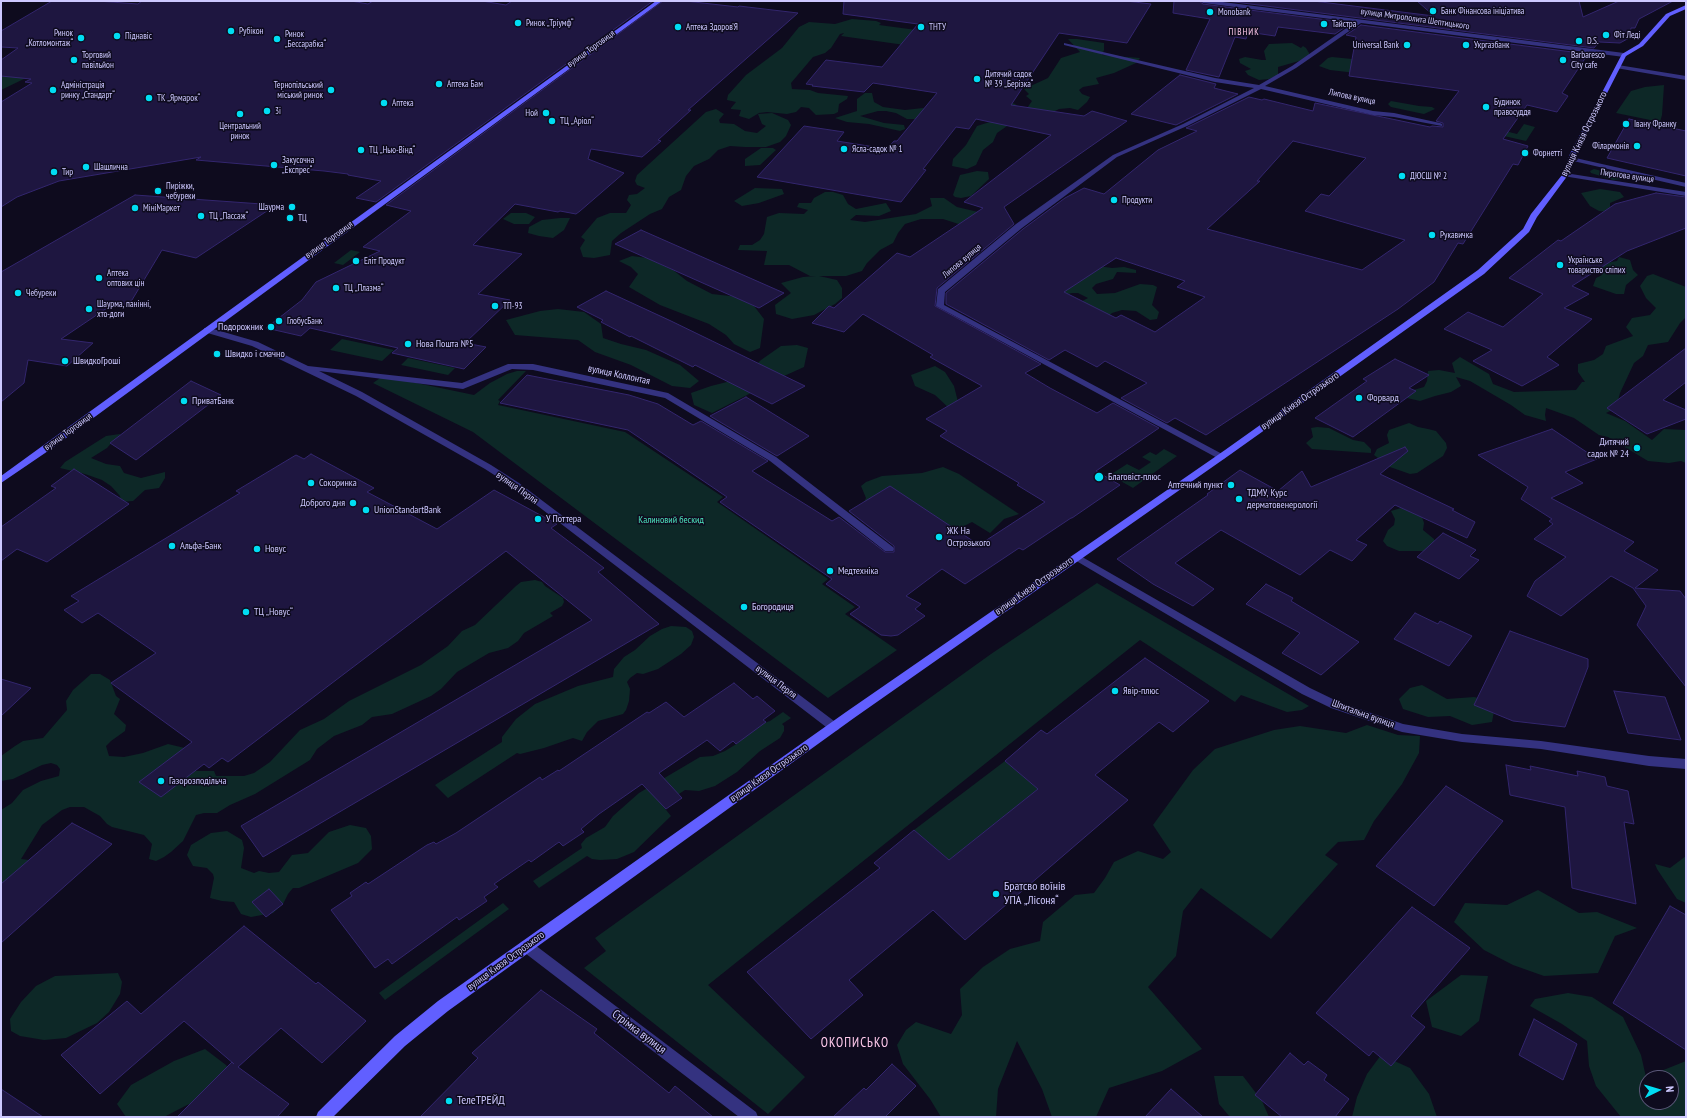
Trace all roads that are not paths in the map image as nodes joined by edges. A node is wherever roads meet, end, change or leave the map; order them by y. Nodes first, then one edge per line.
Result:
1 (659, 1) edge
2 (1203, 1) edge
3 (1686, 7) edge
4 (1360, 21) junction
5 (1066, 44) dead end
6 (1624, 55) junction
7 (1618, 67) junction
8 (1686, 78) edge
9 (1260, 87) junction
10 (1440, 125) dead end
11 (1571, 159) junction
12 (1634, 174) junction
13 (1565, 175) junction
14 (1630, 185) junction
15 (1686, 185) edge
16 (1686, 194) edge
17 (206, 330) junction
18 (303, 367) junction
19 (1221, 457) junction
20 (1, 480) edge
21 (889, 549) dead end
22 (1077, 557) junction
23 (834, 727) junction
24 (1686, 764) edge
25 (526, 946) junction
26 (323, 1117) edge
27 (751, 1117) edge

1 - 17 main road, вулиця Торговиця
2 - 4 street, вулиця Митрополита Шептицького
3 - 6 main road
4 - 6 street, вулиця Митрополита Шептицького
4 - 9 street, Липова вулиця
5 - 9 street, Липова вулиця
6 - 7 main road, вулиця Князя Острозького
7 - 8 street
7 - 11 main road, вулиця Князя Острозького
9 - 10 street, Липова вулиця
9 - 19 street, Липова вулиця
11 - 12 street
11 - 13 main road, вулиця Князя Острозького
12 - 14 street
12 - 15 street
13 - 14 street, Пирогова вулиця
13 - 19 main road, вулиця Князя Острозького
14 - 16 street, Пирогова вулиця
17 - 18 street, вулиця Перля
17 - 20 main road, вулиця Торговиця
18 - 21 street, вулиця Коллонтая
18 - 23 street, вулиця Перля
19 - 22 main road, вулиця Князя Острозького
22 - 23 main road, вулиця Князя Острозького
22 - 24 street, Шпитальна вулиця
23 - 25 main road, вулиця Князя Острозького
25 - 26 main road, вулиця Князя Острозького
25 - 27 street, Стрімка вулиця

